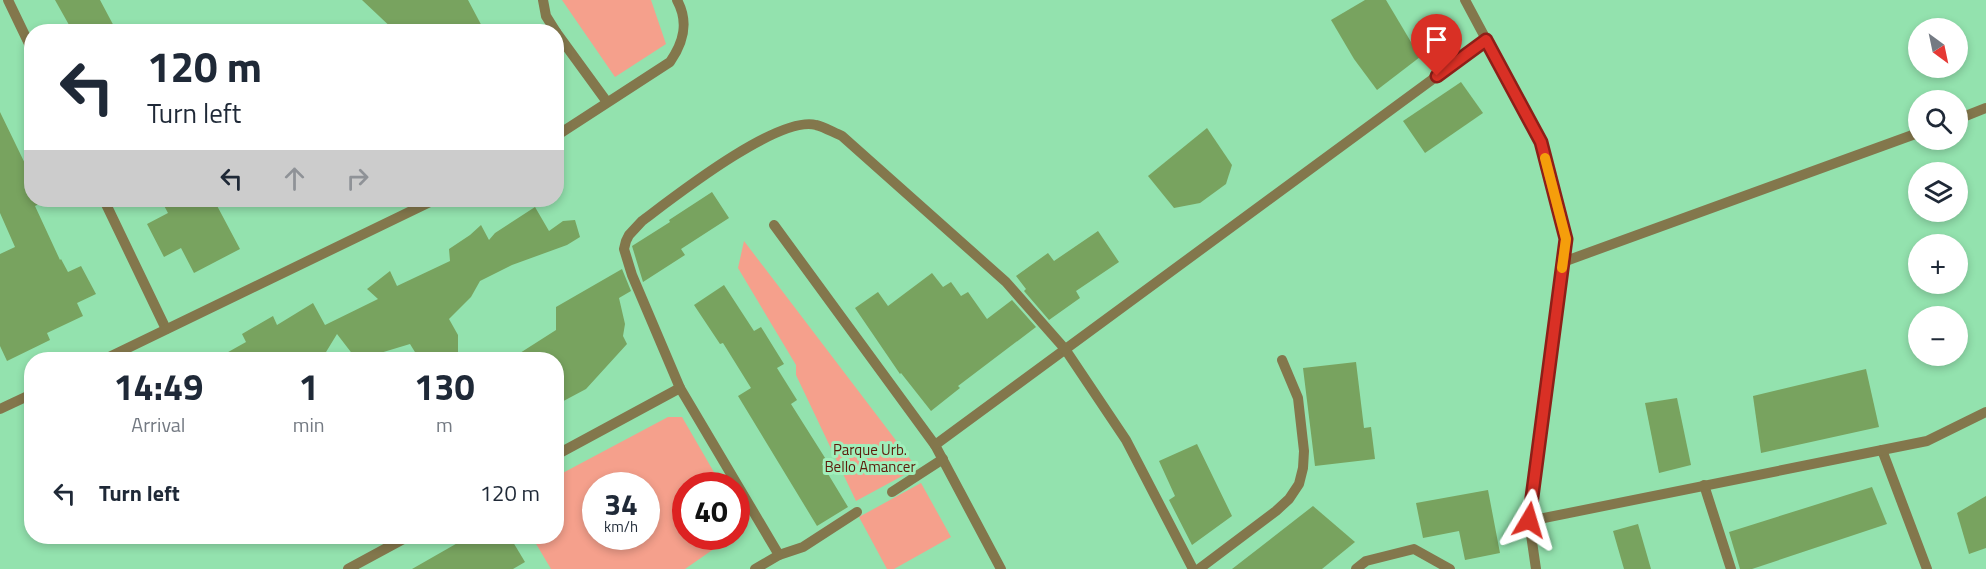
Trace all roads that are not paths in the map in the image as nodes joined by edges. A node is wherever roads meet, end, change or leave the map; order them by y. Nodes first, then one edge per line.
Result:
1 (8, 0) edge
2 (543, 0) edge
3 (677, 0) edge
4 (1465, 0) edge
5 (551, 24) edge
6 (24, 33) edge
7 (1486, 40) junction
8 (564, 43) edge
9 (607, 102) junction
10 (1986, 108) edge
11 (1968, 114) edge
12 (564, 131) edge
13 (1908, 137) edge
14 (107, 207) edge
15 (419, 207) edge
16 (774, 225) dead end
17 (1563, 262) junction
18 (166, 329) junction
19 (1065, 349) junction
20 (119, 352) edge
21 (1282, 360) dead end
22 (680, 388) junction
23 (24, 398) edge
24 (0, 409) edge
25 (1986, 412) edge
26 (935, 445) junction
27 (1882, 450) junction
28 (564, 451) edge
29 (943, 459) junction
30 (1704, 485) junction
31 (892, 492) dead end
32 (856, 512) dead end
33 (1529, 520) junction
34 (394, 544) edge
35 (779, 555) junction
36 (348, 569) edge
37 (755, 569) edge
38 (1001, 569) edge
39 (1193, 569) edge
40 (1199, 569) edge
41 (1356, 569) edge
42 (1449, 569) edge
43 (1536, 569) edge
44 (1731, 569) edge
45 (1927, 569) edge

1 - 6 street
2 - 5 street
3 - 9 street
4 - 7 street
7 - 17 street
7 - 19 street
8 - 9 street
9 - 12 street
10 - 11 street
13 - 17 street
14 - 18 street
15 - 18 street
16 - 26 street
17 - 33 street
18 - 20 street
19 - 22 street
19 - 26 street
19 - 39 street
21 - 40 street
22 - 28 street
22 - 35 street
23 - 24 street
25 - 27 street
26 - 29 street
27 - 30 street
27 - 45 street
29 - 31 street
29 - 38 street
30 - 33 street
30 - 44 street
32 - 35 street
33 - 43 street
34 - 36 street
35 - 37 street
41 - 42 street

